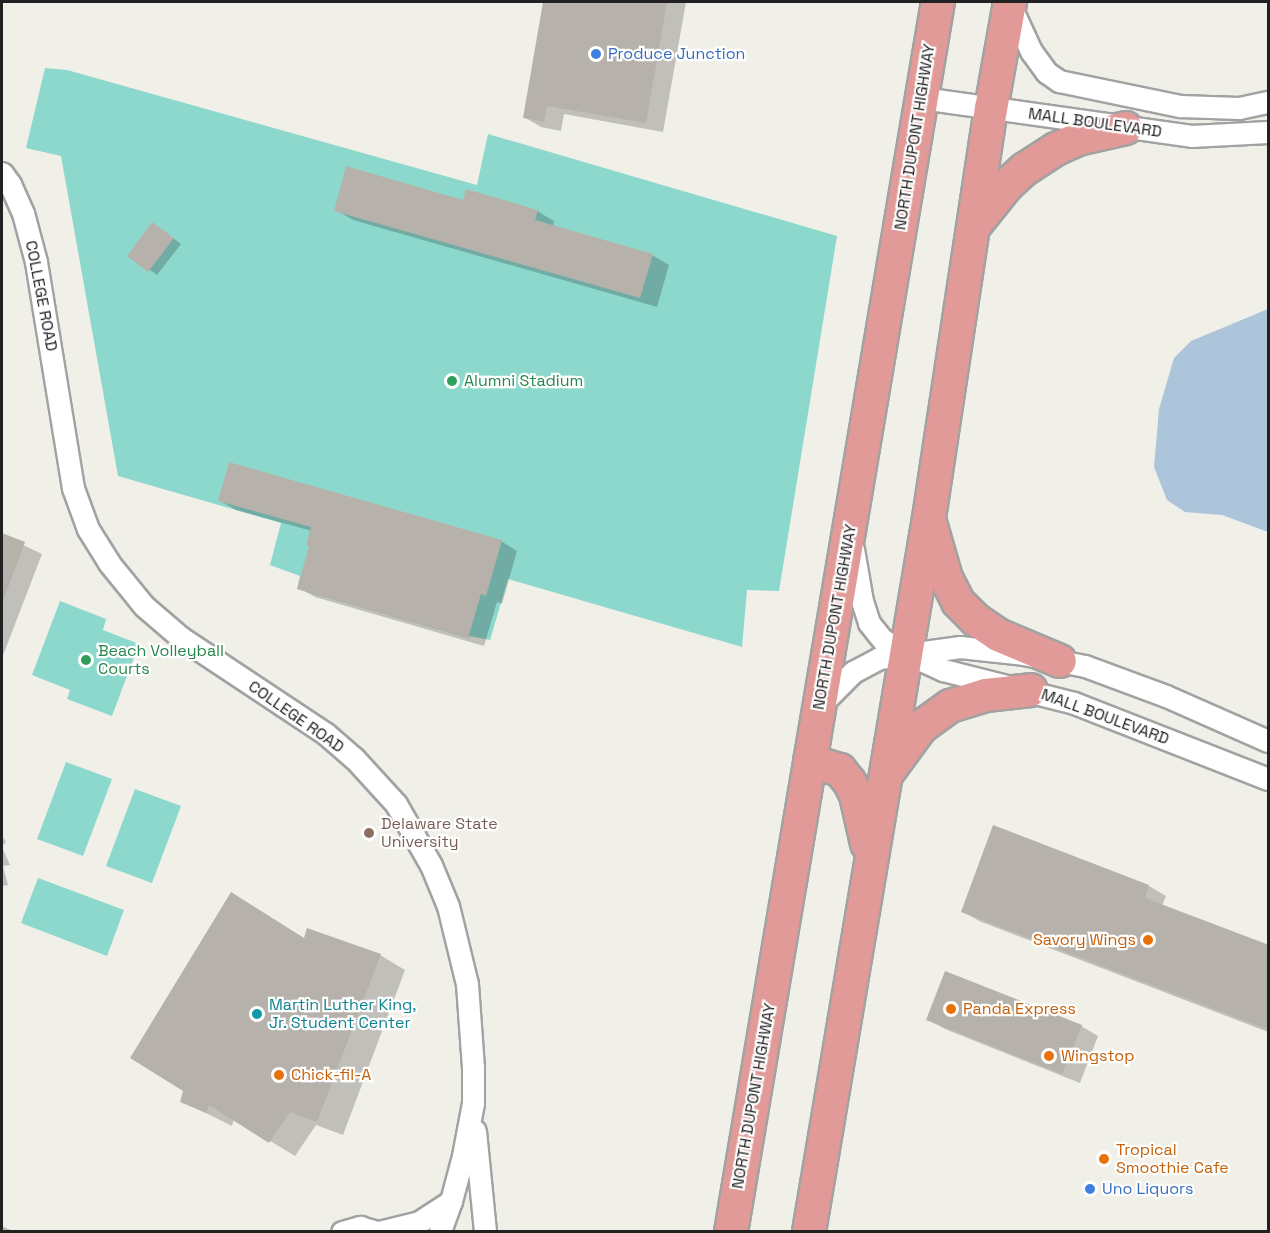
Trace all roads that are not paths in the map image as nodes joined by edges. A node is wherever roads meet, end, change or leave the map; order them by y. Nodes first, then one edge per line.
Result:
1 (938, 2) edge
2 (1010, 3) edge
3 (922, 98) junction
4 (1269, 102) edge
5 (991, 109) junction
6 (1126, 128) junction
7 (1269, 132) edge
8 (2, 173) edge
9 (973, 228) junction
10 (929, 518) junction
11 (850, 528) junction
12 (906, 653) junction
13 (1060, 661) junction
14 (1031, 690) junction
15 (820, 705) junction
16 (1269, 741) edge
17 (810, 761) junction
18 (885, 775) junction
19 (1269, 779) edge
20 (871, 863) junction
21 (472, 1102) junction
22 (451, 1202) junction
23 (342, 1232) edge
24 (378, 1232) edge
25 (440, 1232) edge
26 (485, 1232) edge
27 (731, 1232) edge
28 (809, 1232) edge

1 - 3 highway, NORTH DUPONT HIGHWAY
2 - 4 street, MALL BOULEVARD
2 - 5 highway
3 - 5 street, MALL BOULEVARD
3 - 11 highway, NORTH DUPONT HIGHWAY
5 - 6 street, MALL BOULEVARD
5 - 9 highway
6 - 7 street, MALL BOULEVARD
6 - 9 highway
8 - 21 street, COLLEGE ROAD
9 - 10 highway
10 - 12 highway
10 - 13 highway
11 - 12 street, MALL BOULEVARD
11 - 15 highway, NORTH DUPONT HIGHWAY
12 - 13 street
12 - 14 street, MALL BOULEVARD
12 - 15 street
12 - 18 highway
13 - 16 street
14 - 18 highway
14 - 19 street, MALL BOULEVARD
15 - 17 highway, NORTH DUPONT HIGHWAY
17 - 20 highway
17 - 27 highway, NORTH DUPONT HIGHWAY
18 - 20 highway
20 - 28 highway
21 - 22 street, COLLEGE ROAD
21 - 26 street
22 - 24 street
22 - 25 street, COLLEGE ROAD
23 - 24 street

